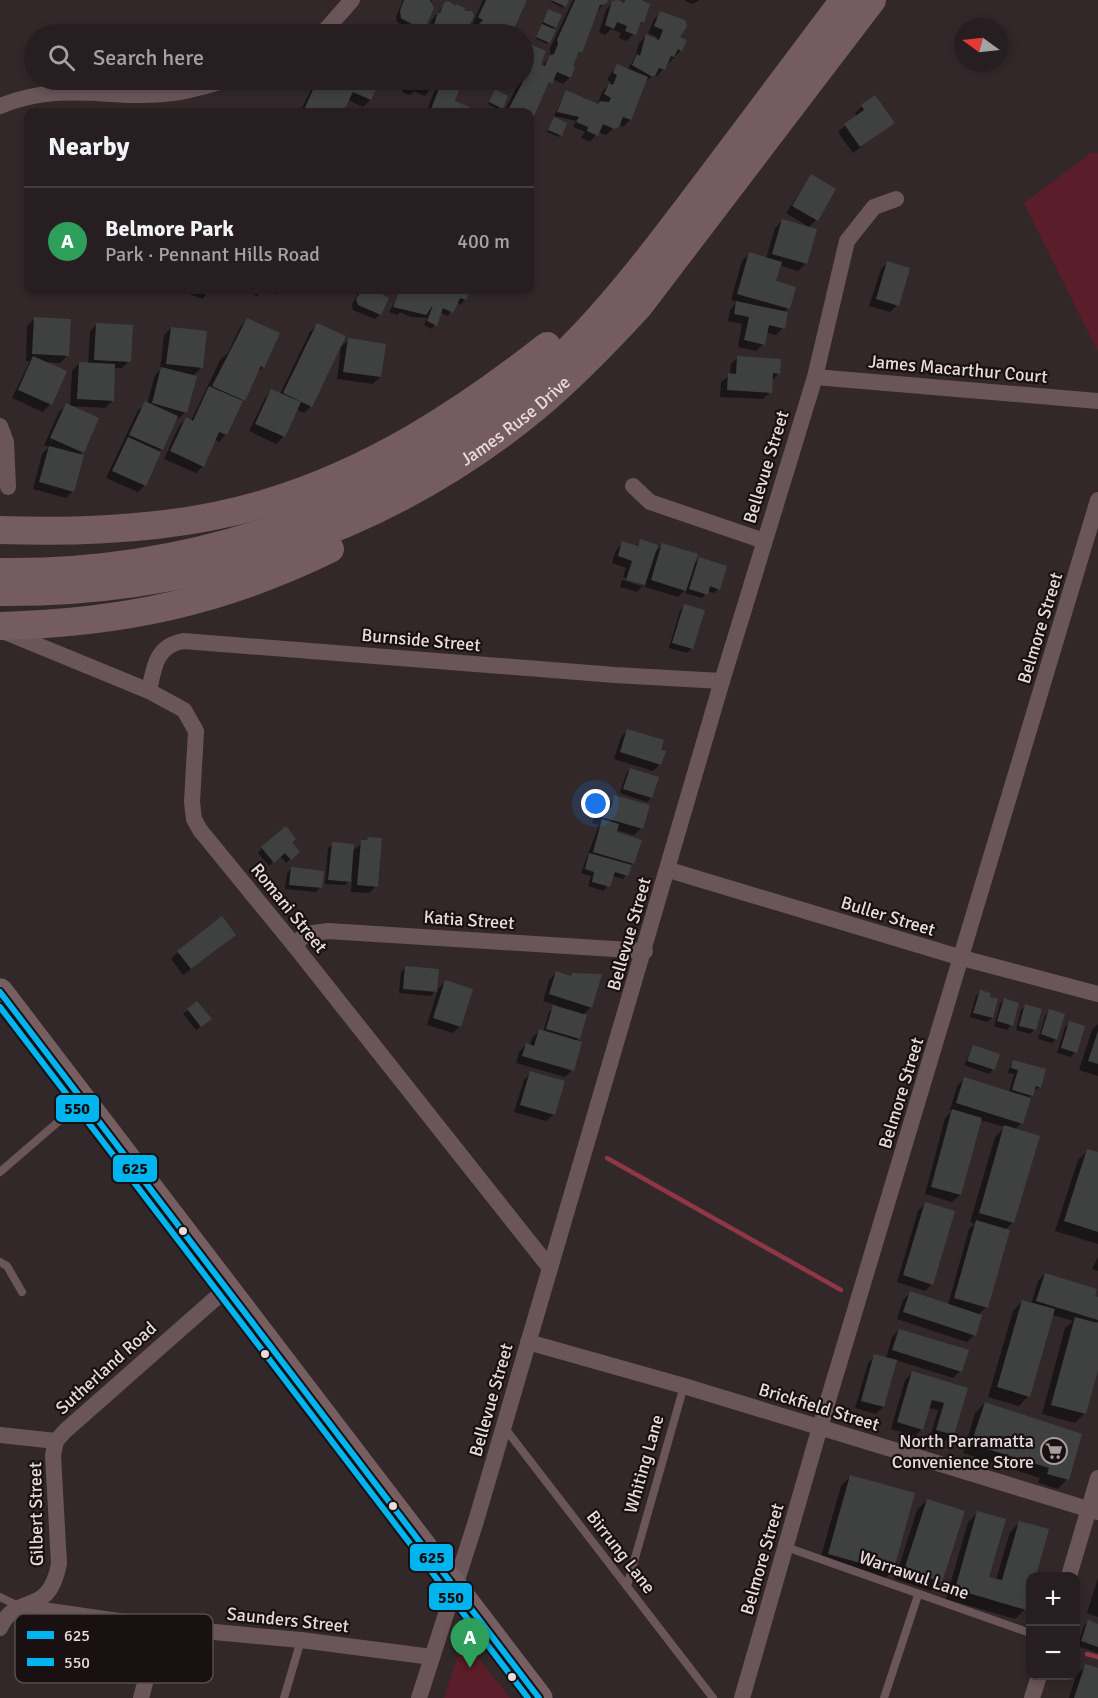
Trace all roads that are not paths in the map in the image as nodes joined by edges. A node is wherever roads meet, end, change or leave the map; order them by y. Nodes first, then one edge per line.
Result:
1 (352, 0) edge
2 (844, 0) edge
3 (872, 0) edge
4 (331, 24) edge
5 (184, 90) edge
6 (0, 106) edge
7 (896, 199) dead end
8 (653, 254) junction
9 (814, 377) junction
10 (1098, 401) edge
11 (536, 408) junction
12 (0, 426) edge
13 (633, 486) dead end
14 (8, 487) dead end
15 (1098, 500) edge
16 (0, 530) edge
17 (764, 541) junction
18 (0, 572) edge
19 (0, 592) edge
20 (0, 628) edge
21 (722, 681) junction
22 (148, 691) junction
23 (669, 870) junction
24 (294, 945) junction
25 (645, 951) junction
26 (962, 958) junction
27 (0, 992) edge
28 (1098, 994) edge
29 (82, 1101) junction
30 (0, 1172) edge
31 (0, 1262) edge
32 (550, 1268) junction
33 (226, 1289) junction
34 (22, 1292) dead end
35 (528, 1342) junction
36 (684, 1386) junction
37 (503, 1427) junction
38 (820, 1427) junction
39 (0, 1435) edge
40 (56, 1441) junction
41 (1098, 1478) edge
42 (1094, 1511) edge
43 (786, 1547) junction
44 (1071, 1572) edge
45 (627, 1586) junction
46 (454, 1590) junction
47 (918, 1595) junction
48 (0, 1597) edge
49 (21, 1607) junction
50 (70, 1614) edge
51 (0, 1628) edge
52 (213, 1632) edge
53 (1026, 1632) edge
54 (301, 1640) junction
55 (432, 1657) junction
56 (1038, 1680) edge
57 (145, 1683) edge
58 (141, 1698) edge
59 (284, 1698) edge
60 (419, 1698) edge
61 (539, 1698) edge
62 (713, 1698) edge
63 (742, 1698) edge
64 (884, 1698) edge
65 (1032, 1698) edge

1 - 4 street
2 - 8 highway, James Ruse Drive
3 - 11 highway, James Ruse Drive
5 - 6 street
7 - 9 street, Bellevue Street
8 - 16 highway
8 - 18 highway, James Ruse Drive
9 - 10 street, James Macarthur Court
9 - 17 street, Bellevue Street
11 - 19 highway, James Ruse Drive
11 - 20 highway
12 - 14 street
13 - 17 street
15 - 26 street, Belmore Street
17 - 21 street, Bellevue Street
20 - 22 street, Romani Street
21 - 22 street, Burnside Street
21 - 23 street, Bellevue Street
22 - 24 street, Romani Street
23 - 25 street, Bellevue Street
23 - 26 street, Buller Street
24 - 25 street, Katia Street
24 - 32 street, Romani Street
25 - 32 street, Bellevue Street
26 - 28 street, Buller Street
26 - 38 street, Belmore Street
27 - 29 main road
29 - 30 lane
29 - 33 main road
31 - 34 lane
32 - 35 street, Bellevue Street
33 - 40 street, Sutherland Road
33 - 46 main road
35 - 36 street, Brickfield Street
35 - 37 street, Bellevue Street
36 - 38 street, Brickfield Street
36 - 45 lane, Whiting Lane
37 - 45 lane, Birrung Lane
37 - 46 street, Bellevue Street
38 - 42 street, Brickfield Street
38 - 43 street, Belmore Street
39 - 40 street, Sutherland Road
40 - 49 street, Gilbert Street
41 - 42 street
42 - 44 street
43 - 47 lane, Warrawul Lane
43 - 63 street, Belmore Street
45 - 62 lane, Birrung Lane
46 - 55 street, Bellevue Street
46 - 61 main road
47 - 53 lane, Warrawul Lane
47 - 64 lane
48 - 49 lane, Saunders Street
49 - 50 street, Saunders Street
49 - 51 street, Gilbert Street
52 - 54 street, Saunders Street
54 - 55 street, Saunders Street
54 - 59 lane
55 - 60 street, Bellevue Street
56 - 65 street
57 - 58 street

